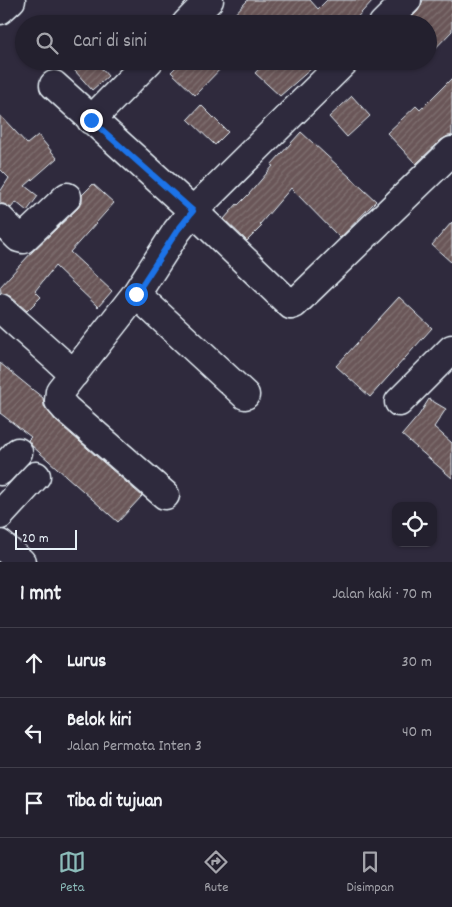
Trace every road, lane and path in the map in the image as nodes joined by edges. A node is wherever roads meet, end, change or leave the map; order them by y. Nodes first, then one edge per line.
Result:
1 (10, 0) edge
2 (209, 0) edge
3 (407, 0) edge
4 (0, 10) edge
5 (195, 15) edge
6 (392, 15) edge
7 (140, 70) edge
8 (336, 70) edge
9 (54, 85) dead end
10 (91, 120) junction
11 (452, 151) edge
12 (67, 197) dead end
13 (193, 211) junction
14 (0, 220) edge
15 (136, 294) junction
16 (0, 308) edge
17 (452, 349) edge
18 (74, 374) junction
19 (245, 395) dead end
20 (399, 402) dead end
21 (36, 476) dead end
22 (165, 495) dead end
23 (0, 515) edge
24 (0, 544) edge
25 (21, 562) edge

1 - 4 street
2 - 5 street
3 - 6 street
7 - 10 street
8 - 13 street
9 - 10 street
10 - 13 street
11 - 13 street
12 - 14 street
13 - 15 street
15 - 18 street
15 - 19 street
16 - 18 street
17 - 20 street
18 - 22 street
21 - 23 street
24 - 25 street

